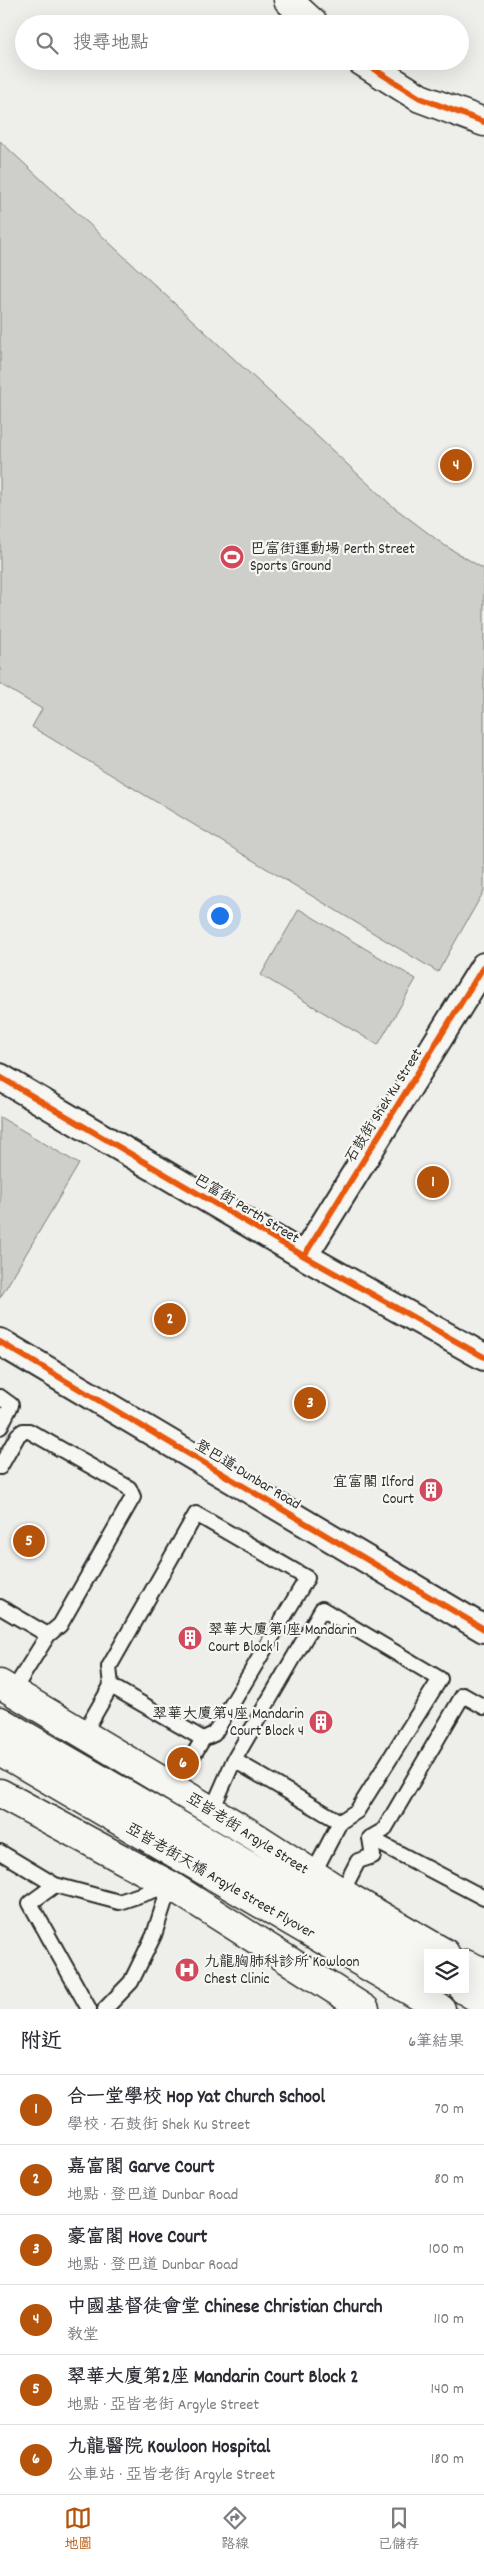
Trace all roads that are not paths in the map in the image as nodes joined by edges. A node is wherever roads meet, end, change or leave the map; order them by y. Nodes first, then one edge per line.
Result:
1 (288, 0) edge
2 (304, 15) edge
3 (375, 70) edge
4 (484, 122) edge
5 (484, 966) edge
6 (0, 1077) edge
7 (304, 1256) junction
8 (0, 1342) edge
9 (484, 1357) edge
10 (0, 1397) edge
11 (0, 1427) edge
12 (0, 1467) edge
13 (0, 1607) edge
14 (484, 1629) edge
15 (48, 1634) junction
16 (111, 1686) junction
17 (7, 1688) edge
18 (484, 1707) edge
19 (0, 1721) edge
20 (84, 1733) junction
21 (203, 1739) junction
22 (0, 1751) edge
23 (234, 1760) junction
24 (174, 1788) junction
25 (0, 1793) edge
26 (212, 1810) junction
27 (340, 1822) junction
28 (370, 1838) junction
29 (0, 1852) edge
30 (313, 1874) junction
31 (56, 1885) junction
32 (170, 1885) junction
33 (342, 1892) junction
34 (484, 1898) edge
35 (438, 1949) edge
36 (469, 1966) edge
37 (424, 1968) edge
38 (484, 1972) edge
39 (469, 1993) edge
40 (484, 2002) edge
41 (484, 2006) edge
42 (89, 2009) edge
43 (104, 2009) edge
44 (365, 2009) edge
45 (441, 2009) edge
46 (482, 2009) edge

1 - 2 main road
3 - 4 main road
5 - 7 street, 石鼓街 Shek Ku Street
6 - 7 street, 巴富街 Perth Street
7 - 9 street, 巴富街 Perth Street
8 - 14 street, 登巴道 Dunbar Road
10 - 11 lane
12 - 15 lane
13 - 15 lane
15 - 17 lane
16 - 20 lane
16 - 21 lane
16 - 21 lane
17 - 20 main road, 亞皆老街 Argyle Street
18 - 28 lane
19 - 37 main road, 亞皆老街天橋 Argyle Street Flyover
20 - 24 main road, 亞皆老街 Argyle Street
21 - 24 lane
22 - 45 main road, 亞皆老街天橋 Argyle Street Flyover
23 - 26 lane
23 - 27 lane
23 - 27 lane
24 - 26 main road, 亞皆老街 Argyle Street
25 - 32 main road
26 - 30 main road, 亞皆老街 Argyle Street
27 - 30 lane
28 - 33 lane
28 - 34 lane
29 - 31 lane
30 - 33 main road, 亞皆老街 Argyle Street
31 - 32 lane
31 - 42 lane
32 - 43 lane
32 - 44 main road
33 - 35 main road, 亞皆老街 Argyle Street
36 - 38 main road
39 - 40 main road
41 - 46 main road

